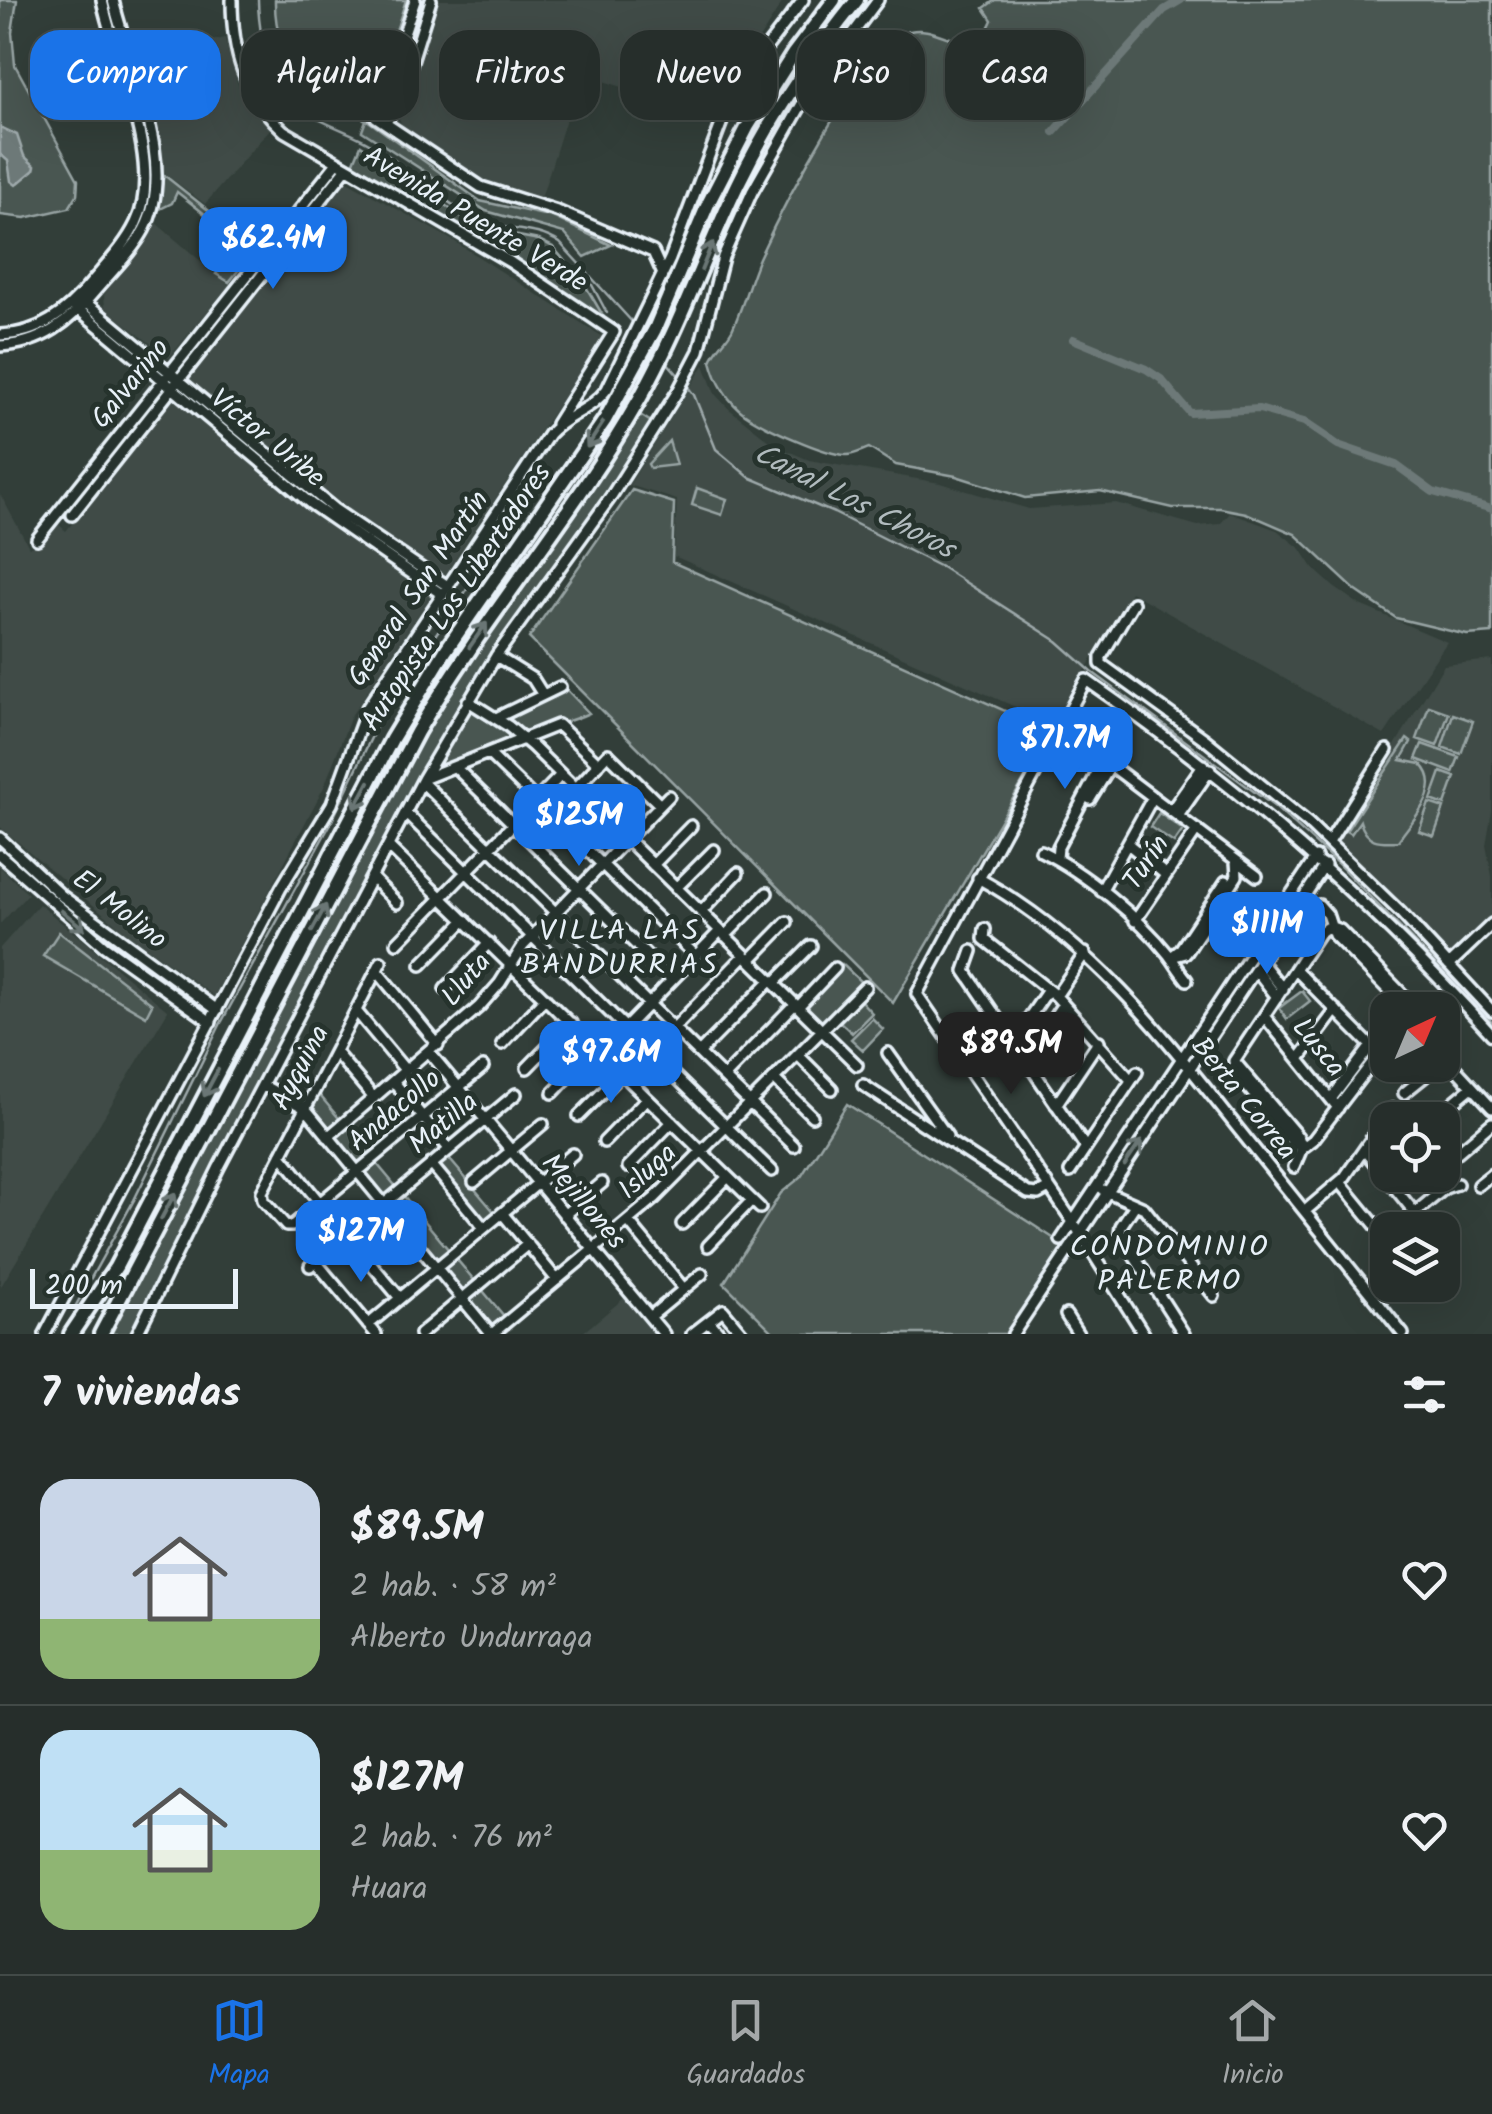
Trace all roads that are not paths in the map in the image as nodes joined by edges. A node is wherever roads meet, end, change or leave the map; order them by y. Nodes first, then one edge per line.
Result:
1 (102, 0) edge
2 (113, 0) edge
3 (232, 0) edge
4 (415, 0) edge
5 (430, 0) edge
6 (803, 0) edge
7 (834, 0) edge
8 (858, 0) edge
9 (878, 0) edge
10 (405, 30) edge
11 (420, 33) joint
12 (381, 120) edge
13 (386, 124) junction
14 (336, 164) junction
15 (346, 169) junction
16 (290, 221) junction
17 (299, 229) junction
18 (677, 242) junction
19 (653, 252) junction
20 (663, 275) junction
21 (79, 304) junction
22 (0, 335) edge
23 (0, 346) edge
24 (170, 372) junction
25 (179, 380) junction
26 (166, 384) junction
27 (549, 434) junction
28 (84, 478) junction
29 (94, 486) junction
30 (315, 500) junction
31 (72, 515) dead end
32 (36, 539) dead end
33 (446, 591) junction
34 (1133, 604) dead end
35 (496, 656) junction
36 (560, 687) dead end
37 (543, 695) junction
38 (468, 701) junction
39 (496, 718) junction
40 (524, 740) junction
41 (1386, 750) dead end
42 (489, 754) junction
43 (599, 764) junction
44 (455, 768) junction
45 (1207, 768) junction
46 (561, 776) junction
47 (422, 781) junction
48 (575, 789) junction
49 (620, 796) dead end
50 (669, 796) dead end
51 (1153, 797) junction
52 (536, 800) junction
53 (660, 805) junction
54 (406, 813) junction
55 (1175, 814) junction
56 (602, 815) junction
57 (513, 824) junction
58 (691, 826) dead end
59 (1196, 830) junction
60 (0, 838) edge
61 (626, 839) junction
62 (1329, 842) junction
63 (1128, 844) junction
64 (388, 846) junction
65 (490, 848) junction
66 (714, 850) dead end
67 (1040, 851) dead end
68 (0, 855) edge
69 (1057, 858) junction
70 (1316, 858) junction
71 (1236, 861) junction
72 (602, 864) junction
73 (653, 865) junction
74 (1325, 865) junction
75 (466, 872) junction
76 (738, 873) dead end
77 (1166, 875) junction
78 (1257, 876) dead end
79 (372, 878) junction
80 (978, 878) junction
81 (578, 888) junction
82 (676, 888) junction
83 (1101, 891) junction
84 (767, 893) dead end
85 (442, 898) junction
86 (397, 903) dead end
87 (1319, 905) dead end
88 (555, 912) junction
89 (701, 912) junction
90 (1280, 912) junction
91 (1290, 918) junction
92 (465, 920) junction
93 (1135, 921) junction
94 (787, 922) dead end
95 (1492, 924) edge
96 (1329, 926) junction
97 (985, 929) dead end
98 (723, 933) junction
99 (532, 936) junction
100 (397, 943) dead end
101 (489, 944) junction
102 (811, 946) dead end
103 (972, 951) dead end
104 (1085, 952) junction
105 (696, 956) junction
106 (1171, 957) junction
107 (748, 958) junction
108 (510, 964) junction
109 (421, 965) dead end
110 (1449, 965) junction
111 (1258, 966) junction
112 (835, 968) dead end
113 (1295, 969) junction
114 (169, 977) junction
115 (672, 980) junction
116 (1187, 980) dead end
117 (772, 982) junction
118 (157, 985) junction
119 (865, 987) dead end
120 (444, 989) dead end
121 (1392, 992) edge
122 (1280, 993) junction
123 (1056, 997) junction
124 (545, 998) junction
125 (649, 1004) junction
126 (1218, 1005) junction
127 (796, 1006) junction
128 (217, 1010) junction
129 (1336, 1010) junction
130 (356, 1011) junction
131 (1228, 1012) junction
132 (1492, 1012) edge
133 (1264, 1016) junction
134 (211, 1022) junction
135 (570, 1023) junction
136 (626, 1028) junction
137 (674, 1028) junction
138 (822, 1030) junction
139 (1492, 1036) edge
140 (1013, 1041) junction
141 (1099, 1041) junction
142 (438, 1044) junction
143 (502, 1044) dead end
144 (1370, 1045) edge
145 (598, 1050) junction
146 (334, 1052) junction
147 (429, 1052) junction
148 (699, 1053) junction
149 (888, 1053) dead end
150 (798, 1055) junction
151 (1370, 1057) edge
152 (1182, 1058) junction
153 (1026, 1059) junction
154 (1299, 1060) junction
155 (856, 1064) dead end
156 (483, 1067) dead end
157 (526, 1068) dead end
158 (1190, 1068) junction
159 (406, 1071) junction
160 (622, 1073) junction
161 (1460, 1076) edge
162 (724, 1077) junction
163 (774, 1079) junction
164 (394, 1082) junction
165 (1417, 1082) edge
166 (262, 1085) junction
167 (862, 1086) dead end
168 (1472, 1087) junction
169 (458, 1088) junction
170 (832, 1089) dead end
171 (553, 1093) dead end
172 (1404, 1093) dead end
173 (516, 1094) dead end
174 (374, 1098) junction
175 (647, 1098) junction
176 (1454, 1102) edge
177 (751, 1103) junction
178 (1335, 1103) junction
179 (1056, 1105) junction
180 (305, 1108) junction
181 (1492, 1108) edge
182 (1146, 1112) junction
183 (579, 1116) dead end
184 (812, 1116) dead end
185 (422, 1117) junction
186 (485, 1120) junction
187 (1156, 1120) junction
188 (672, 1122) junction
189 (1492, 1123) edge
190 (544, 1124) dead end
191 (728, 1127) junction
192 (328, 1136) junction
193 (604, 1142) dead end
194 (951, 1142) junction
195 (1370, 1142) edge
196 (794, 1146) dead end
197 (1086, 1148) junction
198 (1302, 1148) junction
199 (449, 1149) junction
200 (1364, 1150) junction
201 (1460, 1150) edge
202 (511, 1151) junction
203 (702, 1152) junction
204 (573, 1154) dead end
205 (281, 1155) junction
206 (431, 1164) junction
207 (1294, 1166) dead end
208 (628, 1167) dead end
209 (772, 1171) dead end
210 (357, 1172) junction
211 (1070, 1172) dead end
212 (1492, 1174) edge
213 (728, 1177) junction
214 (474, 1182) dead end
215 (602, 1182) dead end
216 (1340, 1182) junction
217 (538, 1183) junction
218 (1098, 1184) junction
219 (1478, 1185) dead end
220 (1049, 1188) junction
221 (1108, 1190) junction
222 (1440, 1192) edge
223 (320, 1202) junction
224 (384, 1204) junction
225 (1135, 1205) junction
226 (1305, 1211) junction
227 (1414, 1212) edge
228 (1416, 1212) edge
229 (502, 1213) junction
230 (564, 1215) junction
231 (1370, 1219) edge
232 (628, 1221) junction
233 (1072, 1222) junction
234 (682, 1224) dead end
235 (288, 1227) joint
236 (484, 1228) junction
237 (1079, 1234) junction
238 (347, 1235) junction
239 (1061, 1240) dead end
240 (528, 1244) junction
241 (708, 1246) dead end
242 (593, 1250) junction
243 (436, 1268) junction
244 (702, 1274) dead end
245 (557, 1280) junction
246 (103, 1288) junction
247 (684, 1288) junction
248 (1214, 1296) dead end
249 (400, 1298) junction
250 (462, 1299) junction
251 (1066, 1316) dead end
252 (650, 1317) junction
253 (709, 1321) junction
254 (368, 1324) junction
255 (46, 1334) edge
256 (71, 1334) edge
257 (79, 1334) edge
258 (101, 1334) edge
259 (137, 1334) edge
260 (376, 1334) edge
261 (420, 1334) edge
262 (492, 1334) edge
263 (664, 1334) edge
264 (692, 1334) edge
265 (720, 1334) edge
266 (743, 1334) edge
267 (1013, 1334) edge
268 (1078, 1334) edge
269 (1144, 1334) edge
270 (1184, 1334) edge
271 (1403, 1334) edge

1 - 21 street
2 - 21 street
3 - 14 street, Avenida Puente Verde
4 - 10 street
5 - 11 street
6 - 18 street, General San Martín
7 -> 246 highway, Autopista Los Libertadores
258 -> 8 highway, Autopista Los Libertadores
9 - 35 street
11 - 13 street
12 - 13 street, Avenida Puente Verde
13 - 19 street, Avenida Puente Verde
14 - 15 street, Avenida Puente Verde
14 - 16 street, Galvarino
15 - 17 street, Galvarino
15 - 27 street, Avenida Puente Verde
16 - 17 street
16 - 24 street, Galvarino
17 - 25 street, Galvarino
18 - 19 street
18 - 20 street, General San Martín
19 - 20 street
20 - 27 street, General San Martín
21 - 22 street
21 - 23 street
21 - 24 street, Víctor Uribe
21 - 26 street, Víctor Uribe
24 - 25 street, Víctor Uribe
24 - 26 street, Galvarino
25 - 26 street, Galvarino
25 - 30 street, Víctor Uribe
26 - 28 street, Galvarino
26 - 29 street, Galvarino
26 - 30 street, Víctor Uribe
27 - 33 street, General San Martín
28 - 29 street
28 - 32 street, Galvarino
29 - 31 street, Galvarino
30 - 33 street, Víctor Uribe
33 - 128 street, General San Martín
34 - 62 street
35 - 37 street
35 - 38 street
36 - 37 street
37 - 39 street
38 - 39 street
38 - 47 street
39 - 40 street
40 - 42 street
40 - 43 street
40 - 46 street
41 - 62 street
42 - 44 street
42 - 52 street
43 - 48 street
43 - 53 street
44 - 47 street
44 - 57 street
45 - 55 street
45 - 70 street
45 - 80 street
46 - 48 street
46 - 52 street
47 - 54 street
47 - 65 street
48 - 56 street
49 - 56 street
50 - 53 street, Lluta
51 - 55 street
51 - 63 street
51 - 69 street
52 - 57 street
52 - 72 street
53 - 61 street, Lluta
54 - 64 street
54 - 75 street
55 - 59 street
56 - 61 street
57 - 65 street
57 - 81 street
58 - 73 street
59 - 71 street
59 - 77 street, Turín
60 - 114 street, El Molino
61 - 72 street, Lluta
61 - 73 street
62 - 110 street
63 - 77 street
63 - 83 street
64 - 79 street
64 - 85 street
65 - 75 street
65 - 88 street
66 - 82 street
67 - 69 street
68 -> 118 street, El Molino
69 - 83 street
70 - 74 street
70 - 90 street
71 - 78 street
71 - 106 street
72 - 81 street, Lluta
72 - 105 street
73 - 82 street
74 - 91 street
74 - 139 street
75 - 85 street
75 - 99 street
76 - 89 street
77 - 93 street, Turín
79 - 86 street
79 - 166 street
80 - 104 street, Berta Correa
80 - 220 street
81 - 88 street, Lluta
81 - 115 street
82 - 89 street
83 - 93 street
84 - 98 street
85 - 92 street
85 - 100 street
87 - 96 street
88 - 99 street, Lluta
88 - 125 street
89 - 98 street
90 - 91 street
90 - 126 street
91 - 111 street
92 - 101 street
92 - 109 street
93 - 106 street
94 - 107 street
95 - 110 street
96 - 113 street
96 - 121 street
97 - 123 street
98 - 105 street
98 - 107 street
99 - 108 street, Lluta
99 - 136 street
101 - 108 street
101 - 120 street
102 - 117 street
103 - 140 street
104 - 123 street
104 - 152 street, Berta Correa
105 - 115 street
106 - 116 street
107 - 117 street
107 - 137 street
108 - 124 street
108 - 142 street, Lluta
110 - 132 street
111 - 122 street
111 - 131 street
112 - 127 street
113 - 122 street
113 - 129 street
114 - 118 street
114 - 128 street, El Molino
115 - 125 street
117 - 127 street
117 - 148 street
118 - 134 street, El Molino
119 - 138 street, Isluga
122 - 133 street
123 - 140 street
123 - 141 street
123 - 153 street
124 - 135 street
124 - 143 street
125 - 136 street
125 - 137 street
126 - 131 street
126 - 152 street
127 - 138 street
127 - 162 street
128 - 134 street, General San Martín
129 - 144 street
129 - 154 street
130 - 142 street, Ayquina
130 - 146 street, Ayquina
130 - 159 street
131 - 158 street
133 - 154 street, Lusca
133 - 198 street
134 - 255 street, General San Martín
135 - 145 street
135 - 157 street
136 - 145 street
136 - 191 street
137 - 148 street
138 - 150 street, Isluga
138 - 155 street
140 - 153 street
141 - 179 street
141 - 197 street
142 - 147 street, Lluta
145 - 160 street
145 - 171 street
146 - 174 street
146 - 180 street, Ayquina
147 - 159 street, Lluta
147 - 169 street, Mejillones
148 - 162 street
149 - 194 street
150 - 163 street, Isluga
150 - 170 street
151 - 178 street
152 - 158 street, Berta Correa
152 - 182 street
153 - 179 street
154 - 178 street, Lusca
156 - 169 street, Andacollo
158 - 187 street
158 - 226 street, Berta Correa
159 - 164 street, Lluta
160 - 175 street
160 - 183 street
161 - 168 street
162 - 177 street
163 - 177 street, Isluga
163 - 184 street
164 - 174 street, Lluta
164 - 185 street
165 - 172 street
166 - 180 street
166 - 259 street
167 - 194 street
168 - 176 street
168 - 181 street
169 - 185 street, Andacollo
169 - 186 street, Mejillones
173 - 186 street, Matilla
174 - 192 street, Lluta
175 - 188 street
175 - 193 street
177 - 191 street, Isluga
177 - 196 street
178 - 198 street
179 - 197 street
180 - 192 street
180 - 205 street, Ayquina
182 - 187 street
182 - 218 street
185 - 199 street
185 - 210 street, Andacollo
186 - 199 street, Matilla
186 - 202 street, Mejillones
221 -> 187 street
188 - 203 street
188 - 208 street
189 - 201 street
190 - 202 street
191 - 203 street, Isluga
191 - 209 street
192 - 210 street
194 - 220 street
195 - 200 street
197 - 211 street
198 - 207 street
199 - 206 street, Matilla
200 - 216 street
200 - 227 street
202 - 214 street
202 - 217 street, Mejillones
203 - 213 street
203 - 232 street, Isluga
204 - 217 street
205 - 223 street
205 - 235 street, Ayquina
206 - 224 street, Matilla
206 - 236 street
210 - 223 street, Andacollo
210 - 224 street
212 - 219 street
213 - 234 street
213 - 241 street
215 - 230 street
216 - 226 street
216 - 231 street
217 - 229 street
217 - 230 street, Mejillones
218 - 221 street
218 - 233 street
220 - 233 street
221 - 225 street
221 - 237 street
222 - 228 street
223 - 235 street, Andacollo
224 - 238 street, Matilla
224 - 243 street
225 - 248 street
225 - 270 street
226 - 271 street, Berta Correa
229 - 236 street
229 - 240 street
230 - 242 street, Mejillones
232 - 242 street, Isluga
232 - 247 street
233 - 237 street
233 - 239 street
236 - 243 street
237 - 267 street
237 - 269 street
238 - 249 street
238 - 254 street, Matilla
240 - 245 street
240 - 250 street
242 - 245 street, Isluga
242 - 252 street, Mejillones
243 - 249 street
243 - 250 street
244 - 247 street
245 - 262 street, Isluga
246 - 256 highway, Autopista Los Libertadores
246 - 257 highway
247 - 252 street
249 - 254 street
250 - 261 street
250 - 262 street
251 - 268 street
252 - 263 street, Mejillones
253 - 264 street
253 - 265 street
253 - 266 street
254 - 260 street

